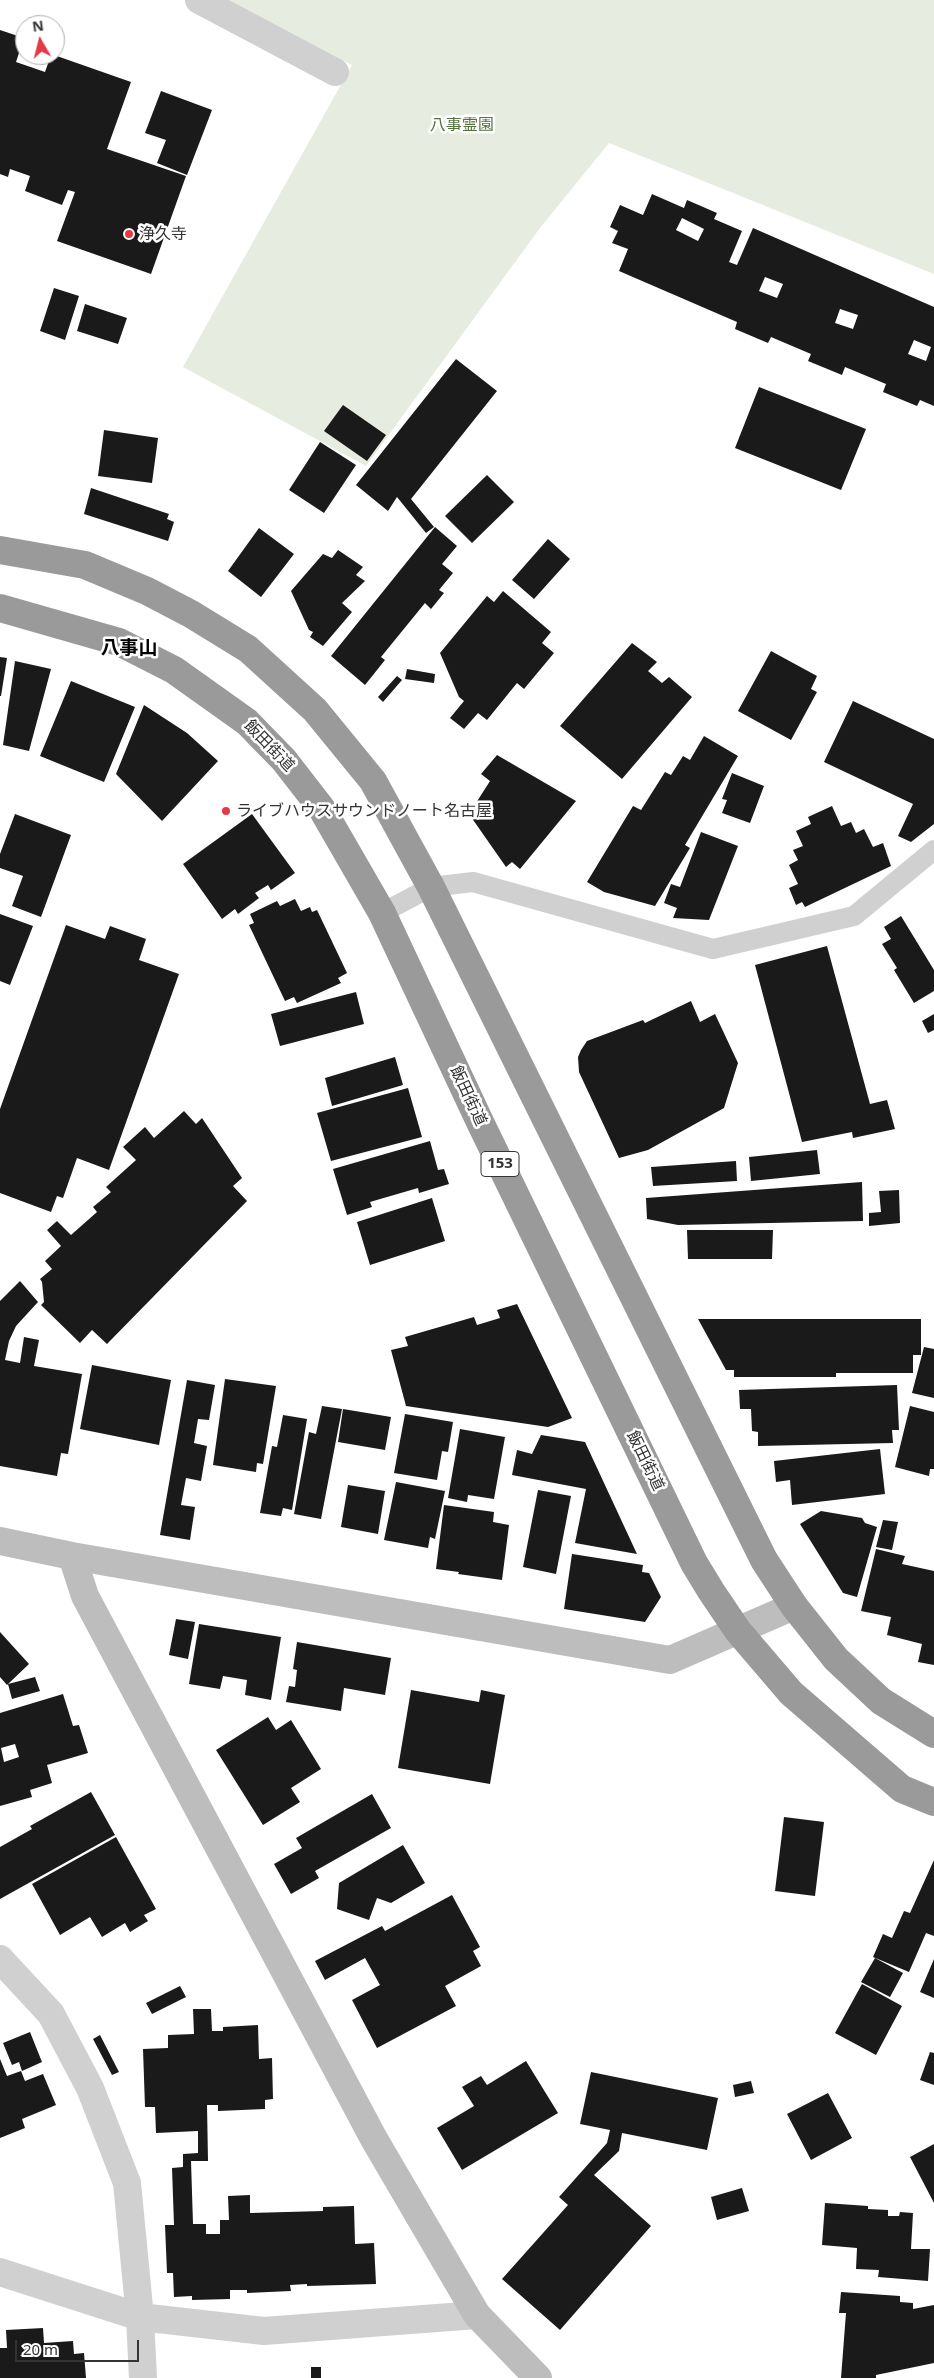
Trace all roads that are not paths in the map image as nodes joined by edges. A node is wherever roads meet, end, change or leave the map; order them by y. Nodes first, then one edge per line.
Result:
1 (199, 0) edge
2 (335, 72) dead end
3 (0, 550) edge
4 (0, 608) edge
5 (934, 850) edge
6 (431, 888) junction
7 (382, 913) junction
8 (0, 1540) edge
9 (72, 1556) junction
10 (794, 1606) junction
11 (738, 1631) junction
12 (934, 1734) edge
13 (934, 1802) edge
14 (0, 1959) edge
15 (0, 2272) edge
16 (477, 2315) junction
17 (140, 2317) junction
18 (143, 2378) edge
19 (538, 2378) edge

1 - 2 street
3 - 6 highway
4 - 7 highway, 飯田街道 / 153
5 - 6 lane
6 - 7 lane
6 - 10 highway
7 - 11 highway, 飯田街道 / 153
8 - 9 street
9 - 11 street
9 - 16 street
10 - 11 street
10 - 12 highway
11 - 13 highway, 飯田街道 / 153
14 - 17 street
15 - 17 street
16 - 17 street
16 - 19 street
17 - 18 street

